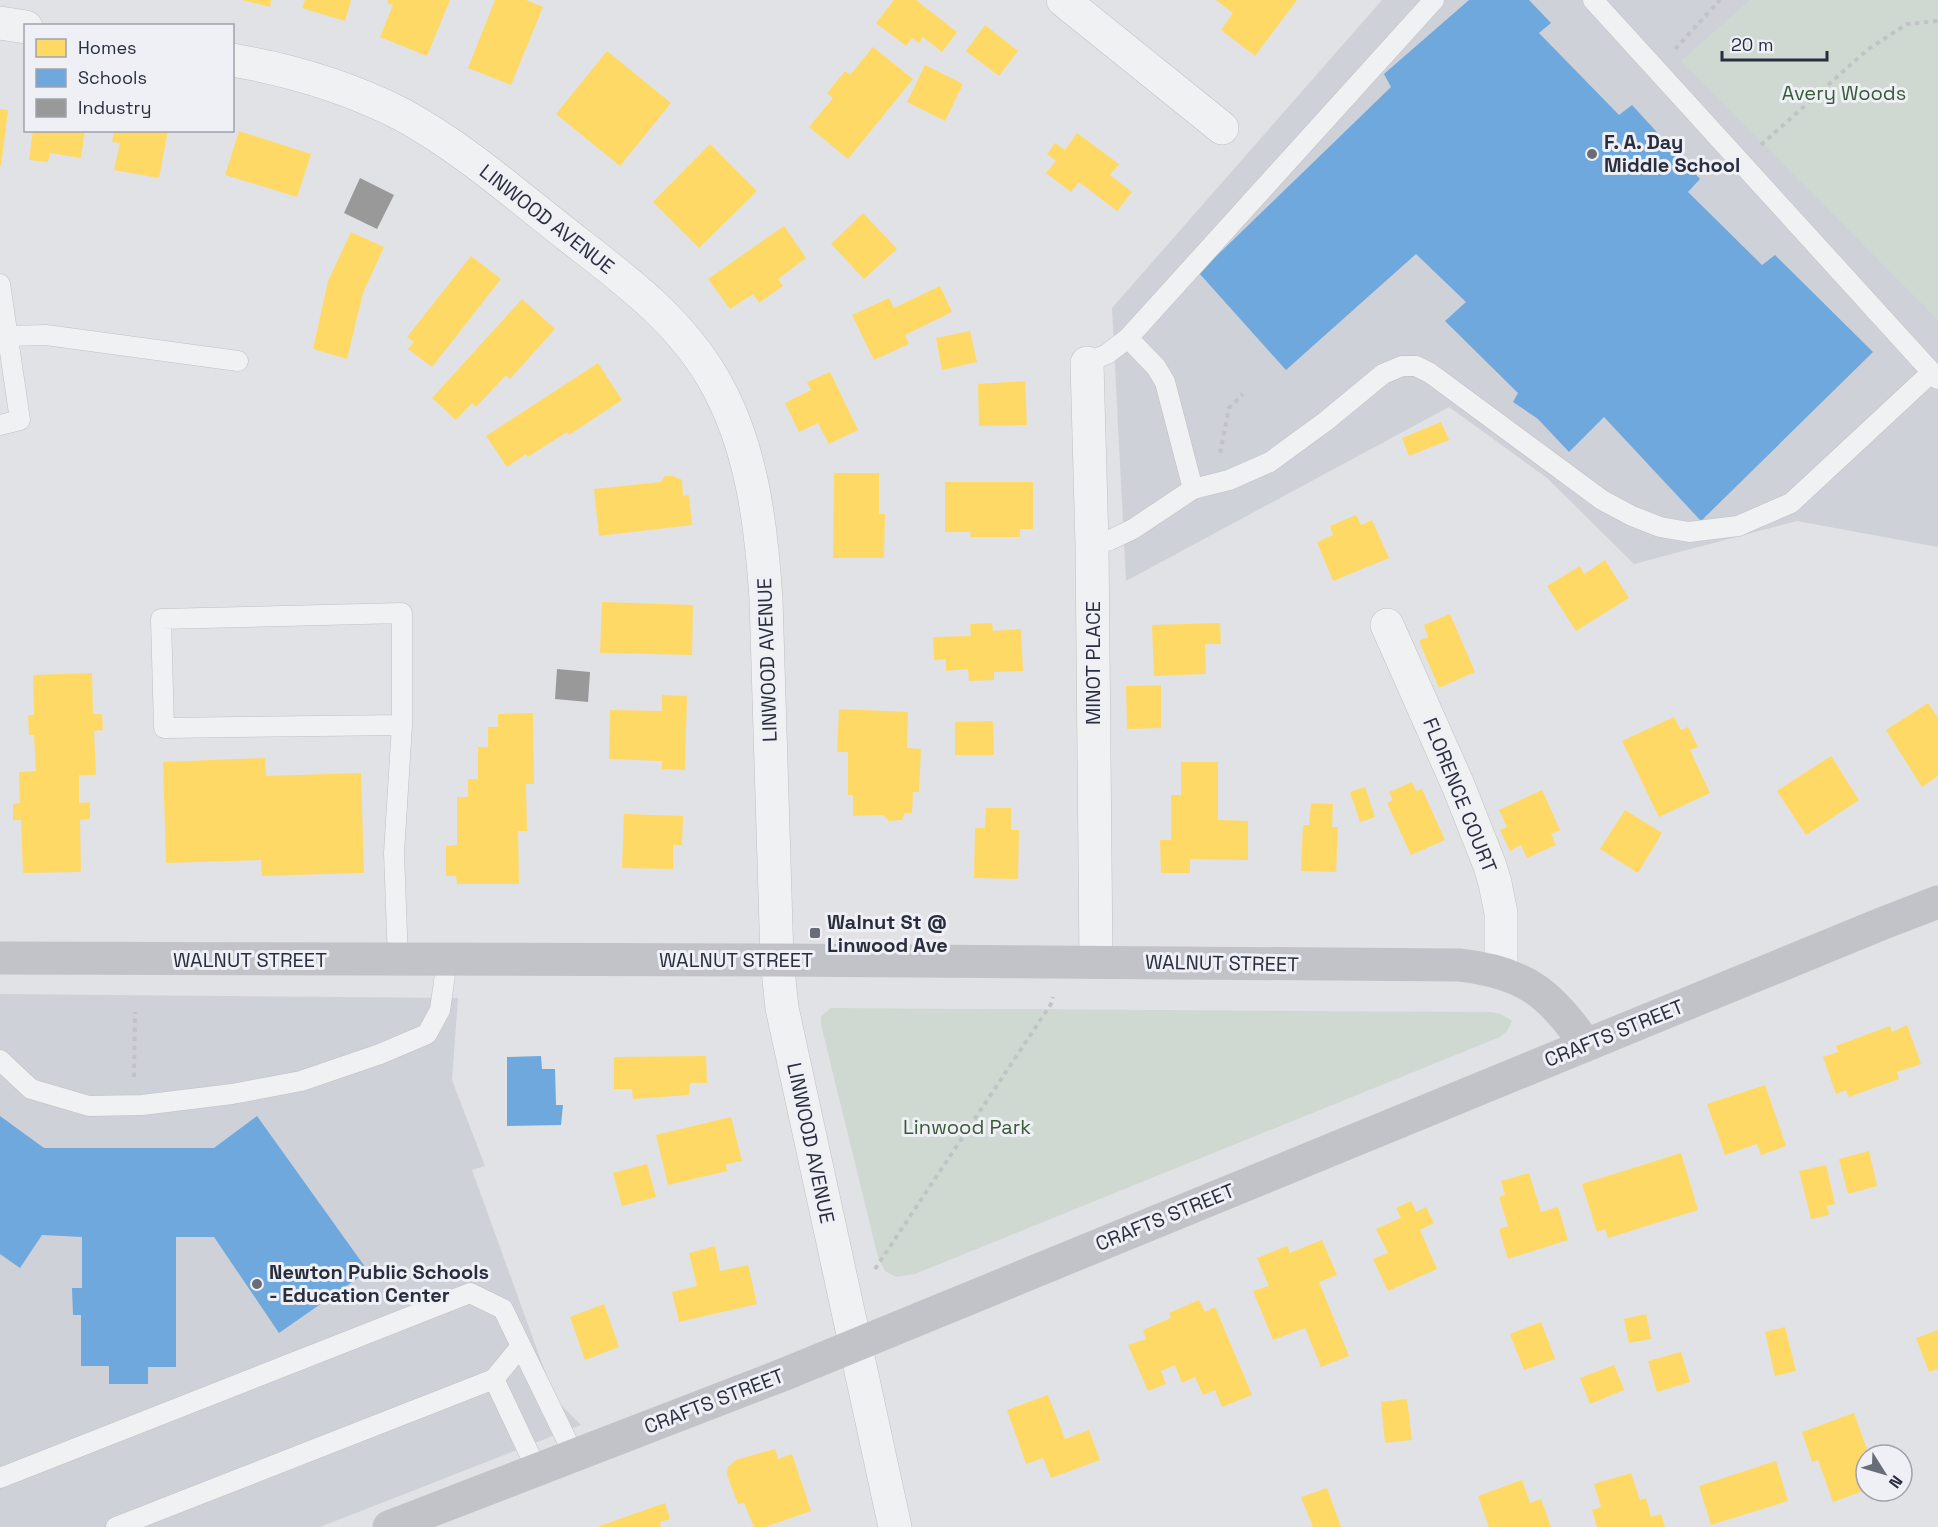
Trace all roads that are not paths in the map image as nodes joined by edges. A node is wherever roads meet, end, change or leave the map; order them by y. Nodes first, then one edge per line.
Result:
1 (1062, 0) edge
2 (1434, 0) edge
3 (1593, 0) edge
4 (0, 23) edge
5 (24, 27) edge
6 (234, 60) edge
7 (1222, 128) dead end
8 (0, 284) edge
9 (8, 336) junction
10 (1128, 338) junction
11 (238, 361) dead end
12 (1087, 363) joint
13 (1935, 376) edge
14 (0, 425) edge
15 (1193, 489) junction
16 (1092, 545) junction
17 (1387, 625) dead end
18 (402, 725) junction
19 (1938, 902) edge
20 (0, 958) edge
21 (398, 960) junction
22 (447, 960) junction
23 (777, 960) junction
24 (1096, 962) junction
25 (1501, 972) junction
26 (1586, 1045) junction
27 (0, 1060) edge
28 (855, 1344) junction
29 (521, 1346) junction
30 (494, 1379) junction
31 (574, 1455) junction
32 (537, 1470) junction
33 (0, 1478) edge
34 (116, 1527) edge
35 (389, 1527) edge
36 (896, 1527) edge

1 - 7 street
2 - 10 lane
3 - 13 lane
4 - 5 street
6 - 23 street, LINWOOD AVENUE
8 - 9 lane
9 - 11 lane
9 - 14 lane
10 - 12 lane
10 - 15 lane
12 - 16 street, MINOT PLACE
13 - 15 lane
15 - 16 lane
16 - 24 street, MINOT PLACE
17 - 25 street, FLORENCE COURT
18 - 18 lane
18 - 21 lane
19 - 26 main road, CRAFTS STREET
20 - 21 main road, WALNUT STREET
21 - 22 main road, WALNUT STREET
22 - 23 main road, WALNUT STREET
22 - 27 lane
23 - 24 main road, WALNUT STREET
23 - 28 street, LINWOOD AVENUE
24 - 25 main road, WALNUT STREET
25 - 26 main road, WALNUT STREET
26 - 28 main road, CRAFTS STREET
28 - 31 main road, CRAFTS STREET
28 - 36 street, LINWOOD AVENUE
29 - 30 lane
29 - 31 lane
29 - 33 lane
30 - 32 lane
30 - 34 lane
31 - 32 main road, CRAFTS STREET
32 - 35 main road, CRAFTS STREET

